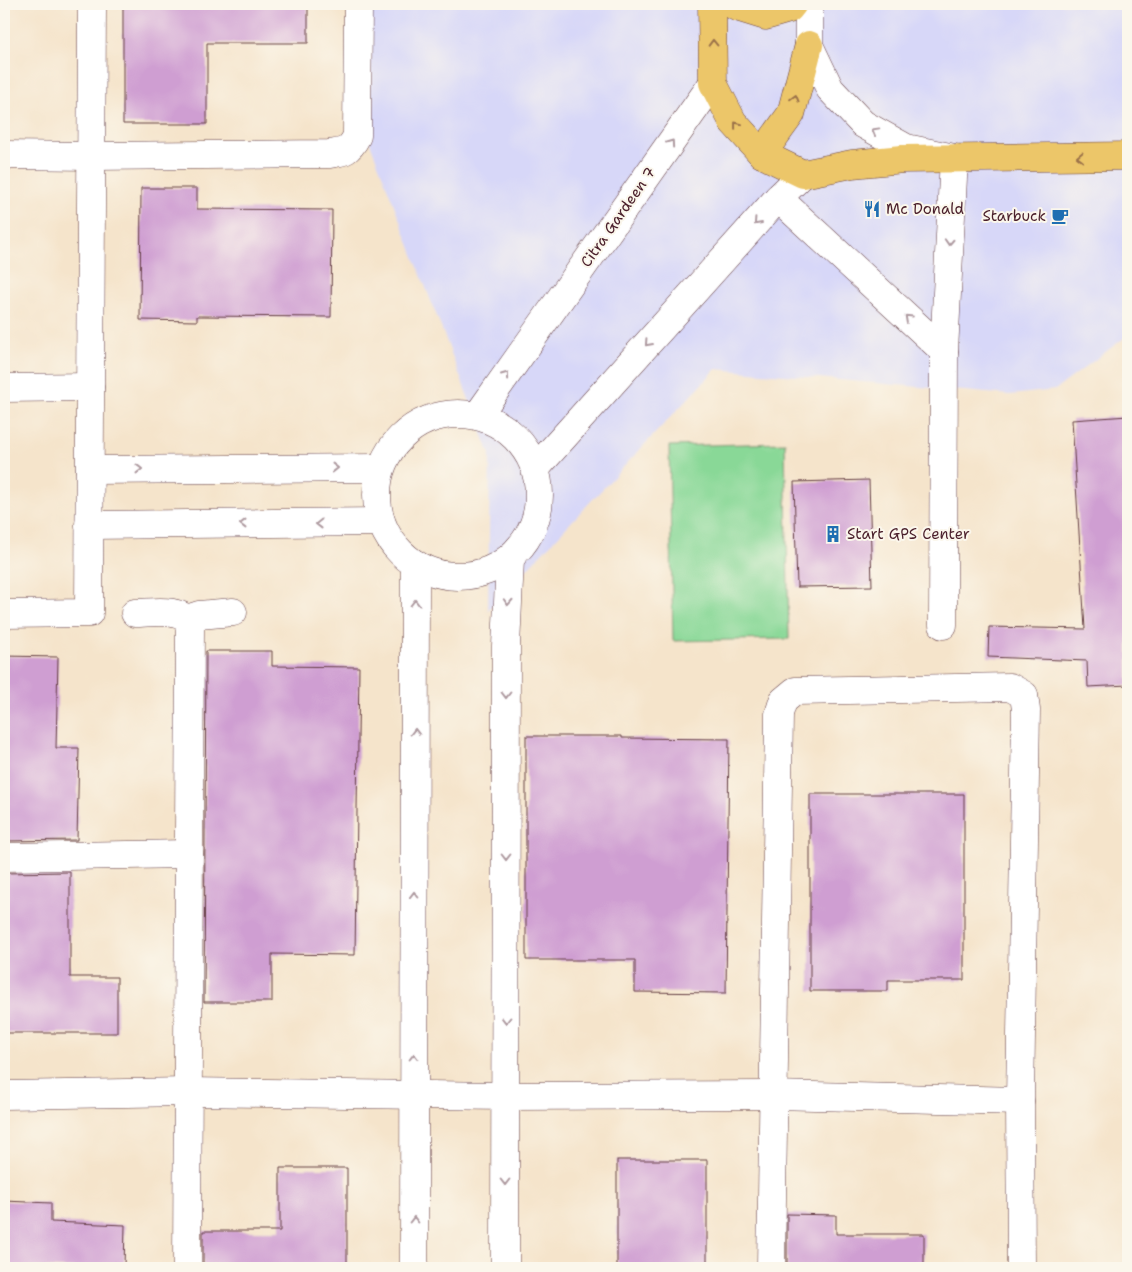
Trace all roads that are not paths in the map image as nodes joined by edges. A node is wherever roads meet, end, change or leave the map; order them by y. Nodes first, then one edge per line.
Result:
1 (92, 4) edge
2 (358, 4) edge
3 (712, 4) edge
4 (733, 4) edge
5 (793, 4) edge
6 (809, 4) edge
7 (809, 45) junction
8 (713, 83) junction
9 (762, 154) junction
10 (4, 155) edge
11 (91, 156) junction
12 (1128, 156) edge
13 (954, 158) junction
14 (802, 174) junction
15 (778, 198) junction
16 (944, 351) junction
17 (90, 387) junction
18 (4, 388) edge
19 (478, 415) junction
20 (380, 468) junction
21 (536, 468) junction
22 (90, 470) junction
23 (381, 522) junction
24 (89, 525) junction
25 (510, 559) junction
26 (415, 564) junction
27 (232, 612) dead end
28 (135, 613) dead end
29 (4, 614) edge
30 (190, 623) junction
31 (943, 625) dead end
32 (189, 854) junction
33 (4, 857) edge
34 (188, 1092) junction
35 (414, 1094) junction
36 (772, 1095) junction
37 (4, 1096) edge
38 (506, 1096) junction
39 (1020, 1101) junction
40 (187, 1268) edge
41 (414, 1268) edge
42 (505, 1268) edge
43 (771, 1268) edge
44 (1021, 1268) edge

1 - 11 street
2 - 11 street
8 -> 3 main road
4 - 5 main road
6 - 7 street
9 -> 7 main road
13 -> 7 street
9 -> 8 main road
19 -> 8 street, Citra Gardeen 7
9 - 14 main road
10 - 11 street
11 - 17 street
12 -> 13 main road
13 - 14 main road
13 -> 16 street
14 - 15 street
16 -> 15 street
15 -> 21 street
16 - 31 street
17 - 18 street
17 - 22 street
19 - 20 street
19 - 21 street
22 -> 20 street
20 - 23 street
21 - 25 street
22 - 24 street
23 -> 24 street
23 - 26 street
24 - 29 street
25 - 26 street
25 -> 38 street
35 -> 26 street
27 - 30 street
28 - 30 street
30 - 32 street
32 - 33 street
32 - 34 street
34 - 35 street
34 - 37 street
34 - 40 street
35 - 38 street
41 -> 35 street
36 - 38 street
36 - 39 street
36 - 39 street
36 - 43 street
38 -> 42 street
39 - 44 street

